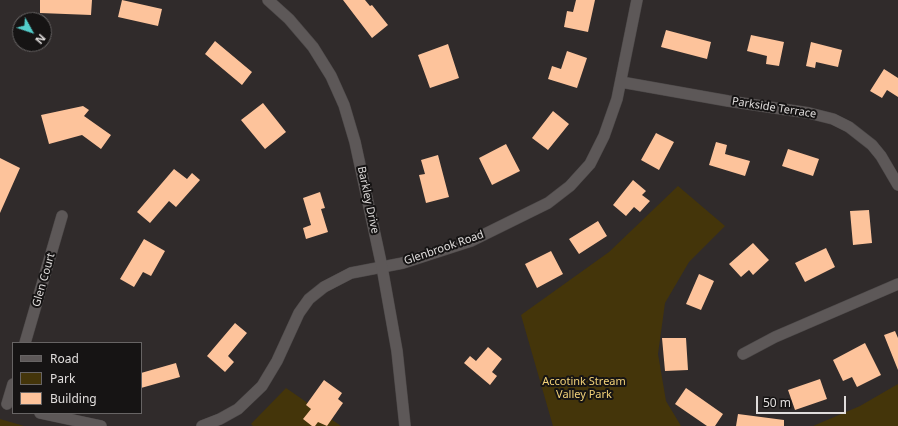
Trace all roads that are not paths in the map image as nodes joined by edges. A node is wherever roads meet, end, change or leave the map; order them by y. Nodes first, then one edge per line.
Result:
1 (268, 0) edge
2 (637, 0) edge
3 (621, 82) junction
4 (898, 185) edge
5 (62, 216) dead end
6 (382, 267) junction
7 (898, 284) edge
8 (25, 342) edge
9 (743, 354) dead end
10 (12, 387) edge
11 (7, 404) edge
12 (45, 414) edge
13 (101, 426) edge
14 (202, 426) edge
15 (405, 426) edge

1 - 6 street, Barkley Drive
2 - 3 street, Glenbrook Road
3 - 4 street, Parkside Terrace
3 - 6 street, Glenbrook Road
5 - 8 street, Glen Court
6 - 14 street, Glenbrook Road
6 - 15 street, Barkley Drive
7 - 9 street
10 - 11 street
12 - 13 street

